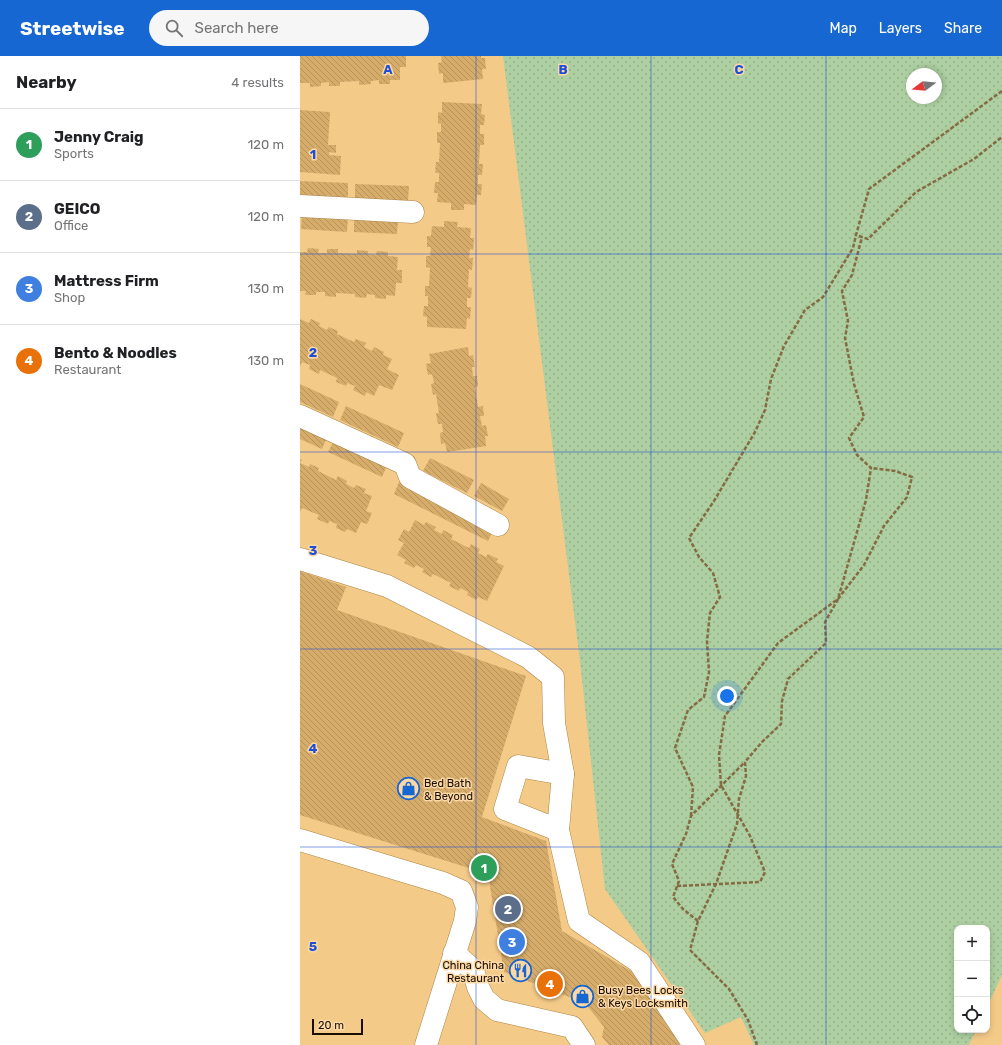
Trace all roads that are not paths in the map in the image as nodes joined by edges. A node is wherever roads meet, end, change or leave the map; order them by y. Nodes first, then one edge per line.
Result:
1 (300, 206) edge
2 (413, 212) dead end
3 (300, 416) edge
4 (498, 525) dead end
5 (300, 559) edge
6 (563, 774) junction
7 (558, 830) junction
8 (300, 840) edge
9 (454, 953) junction
10 (426, 1045) edge
11 (584, 1045) edge
12 (694, 1045) edge

1 - 2 street
3 - 4 street
5 - 6 street
6 - 7 street
6 - 7 street
7 - 12 street
8 - 9 street
9 - 10 street
9 - 11 street

